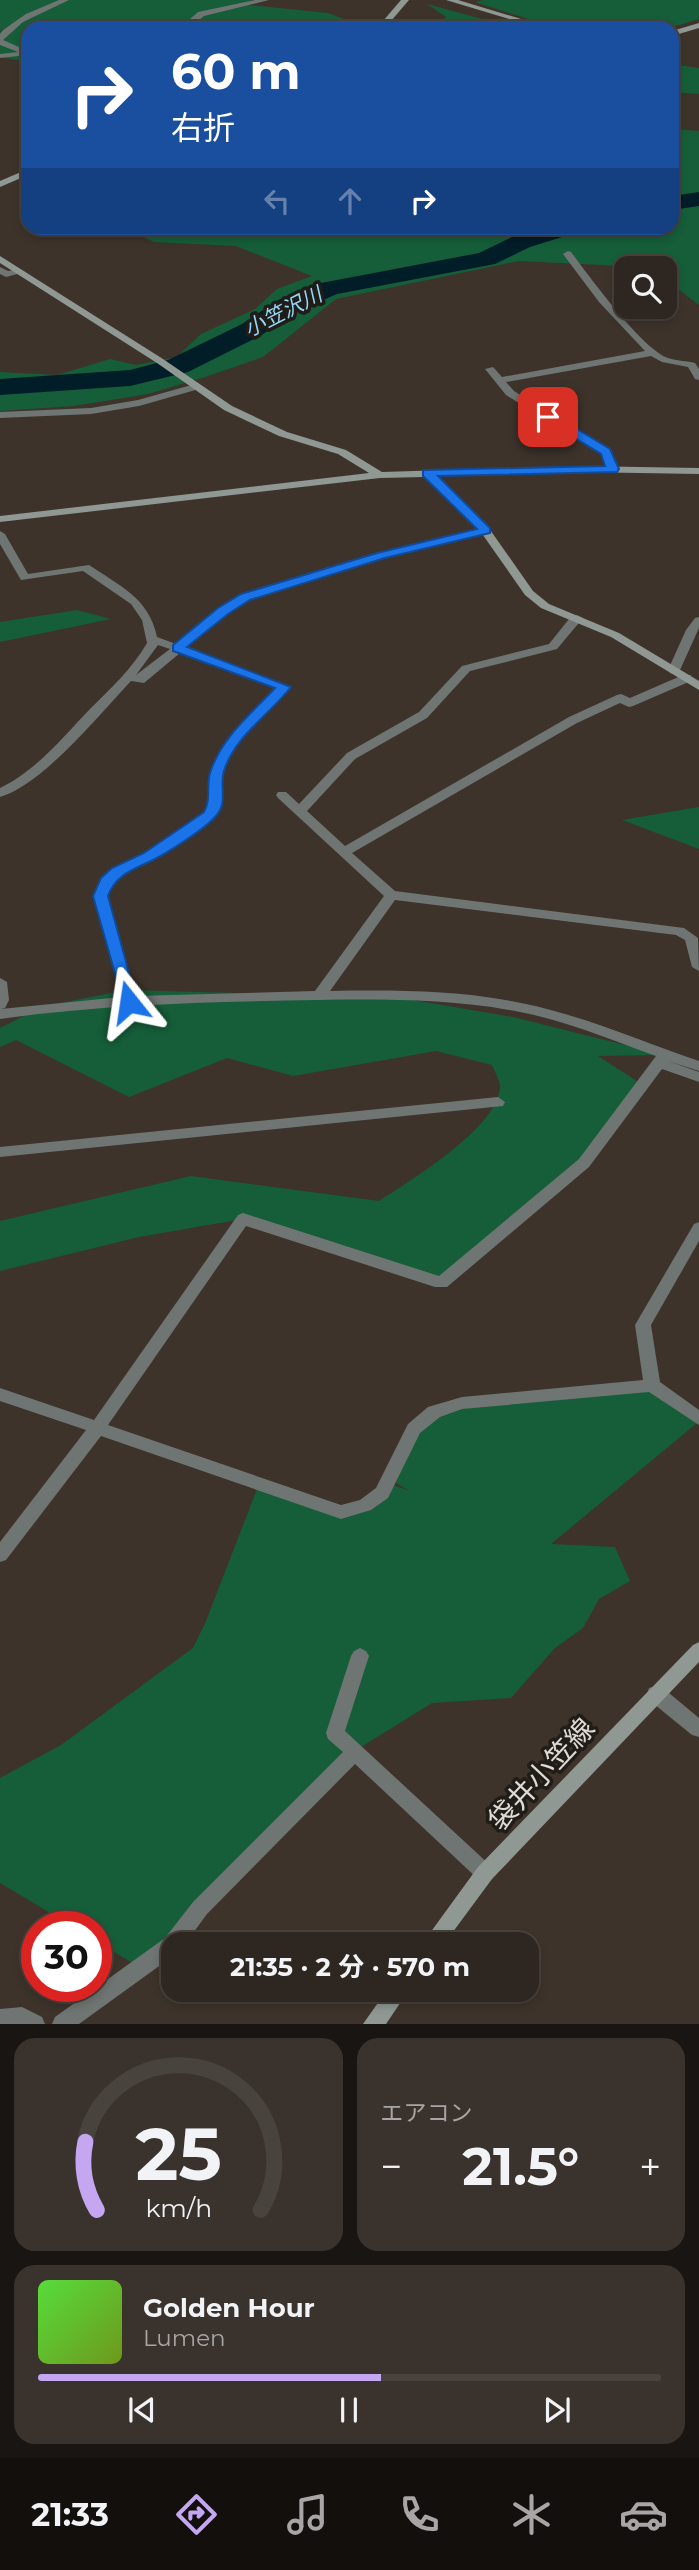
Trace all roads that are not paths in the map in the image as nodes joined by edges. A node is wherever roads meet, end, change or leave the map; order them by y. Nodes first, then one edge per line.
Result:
1 (65, 0) edge
2 (265, 0) edge
3 (405, 0) edge
4 (450, 0) edge
5 (192, 21) edge
6 (387, 21) edge
7 (523, 21) edge
8 (699, 25) edge
9 (679, 32) edge
10 (0, 41) edge
11 (21, 50) edge
12 (21, 54) edge
13 (0, 56) edge
14 (21, 175) edge
15 (0, 184) edge
16 (568, 254) dead end
17 (0, 259) edge
18 (0, 270) edge
19 (20, 272) junction
20 (652, 354) junction
21 (490, 369) dead end
22 (699, 377) edge
23 (500, 380) junction
24 (195, 387) junction
25 (0, 415) edge
26 (613, 469) junction
27 (699, 471) edge
28 (427, 473) junction
29 (380, 475) junction
30 (0, 519) edge
31 (485, 530) junction
32 (0, 534) edge
33 (577, 618) junction
34 (699, 620) edge
35 (152, 639) junction
36 (178, 648) junction
37 (674, 670) junction
38 (129, 677) junction
39 (687, 678) junction
40 (699, 686) edge
41 (0, 793) edge
42 (282, 795) dead end
43 (301, 810) junction
44 (344, 852) junction
45 (391, 895) junction
46 (699, 967) edge
47 (0, 982) edge
48 (319, 996) junction
49 (129, 1002) junction
50 (0, 1004) edge
51 (0, 1014) edge
52 (663, 1059) junction
53 (699, 1066) edge
54 (699, 1077) edge
55 (499, 1102) dead end
56 (0, 1152) edge
57 (699, 1228) edge
58 (652, 1385) junction
59 (0, 1394) edge
60 (699, 1419) edge
61 (97, 1428) junction
62 (0, 1555) edge
63 (699, 1650) edge
64 (360, 1656) dead end
65 (656, 1694) junction
66 (699, 1729) edge
67 (354, 1753) junction
68 (485, 1873) junction
69 (441, 1932) edge
70 (390, 2002) edge
71 (0, 2019) edge
72 (35, 2024) edge
73 (62, 2024) edge
74 (373, 2024) edge

1 - 10 street
2 - 5 street
3 - 6 street
4 - 7 street
8 - 9 street
10 - 11 street
12 - 13 street
14 - 15 street
16 - 20 street
17 - 19 street
18 - 19 street
19 - 24 street
20 - 22 street
20 - 23 street
21 - 23 street
23 - 26 street
24 - 25 street
24 - 29 street
26 - 27 street
26 - 28 street
28 - 29 street
28 - 31 street
29 - 30 street
31 - 33 street
31 - 36 street
32 - 35 street
33 - 37 street
33 - 43 street
34 - 37 street
35 - 36 street
35 - 38 street
36 - 38 street
36 - 49 street
37 - 39 street
38 - 41 street
39 - 40 street
39 - 44 street
42 - 43 street
43 - 44 street
44 - 45 street
45 - 46 street
45 - 48 street
47 - 50 street
48 - 49 street
48 - 52 street
49 - 51 street
52 - 53 street
52 - 54 street
52 - 61 street
55 - 56 street
57 - 58 street
58 - 60 street
58 - 61 street
59 - 61 street
61 - 62 street
63 - 65 street, 袋井小笠線
64 - 67 street
65 - 66 street
65 - 68 street, 袋井小笠線
67 - 68 street
67 - 73 street
68 - 69 street, 袋井小笠線
70 - 74 street
71 - 72 street

